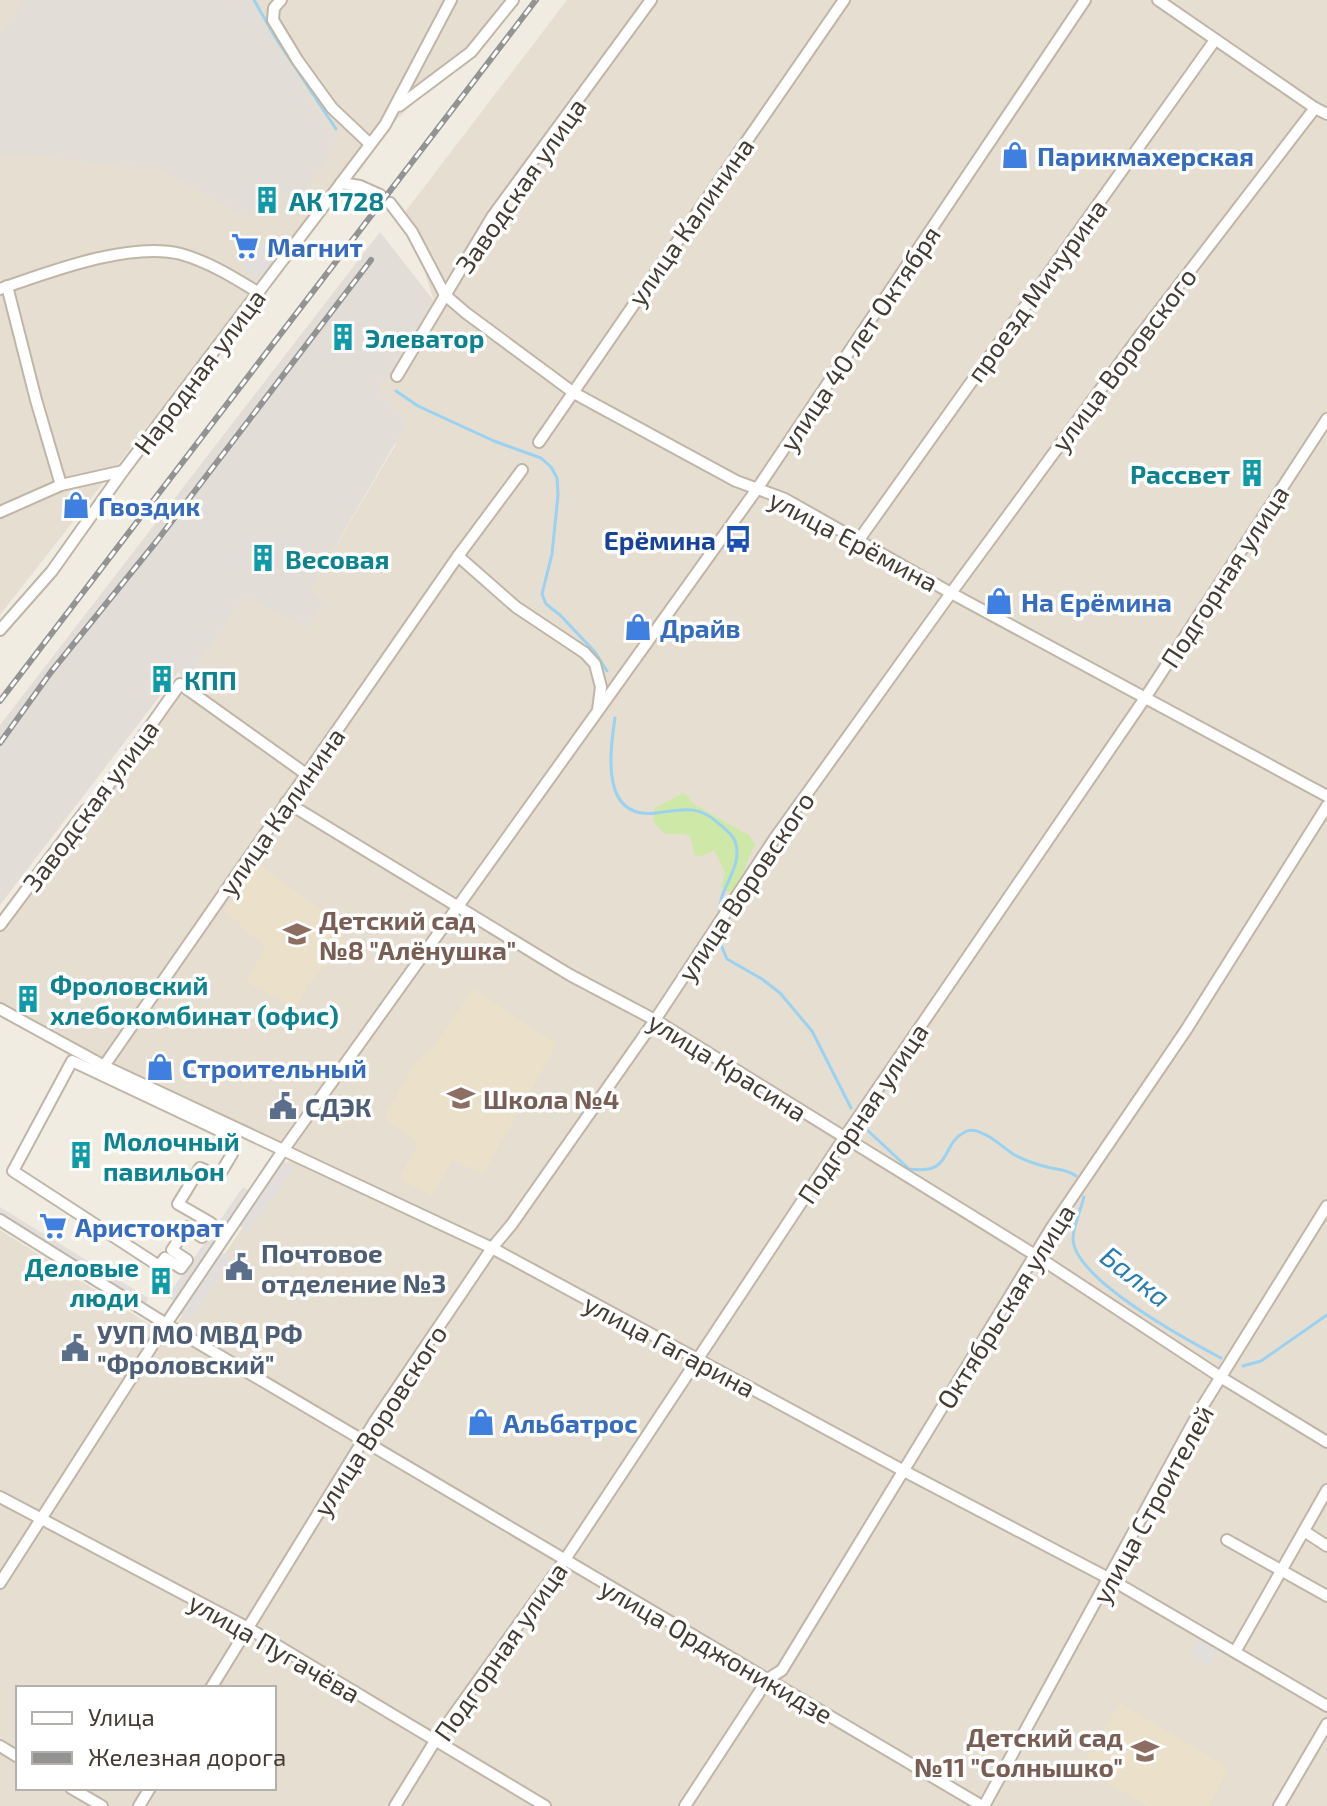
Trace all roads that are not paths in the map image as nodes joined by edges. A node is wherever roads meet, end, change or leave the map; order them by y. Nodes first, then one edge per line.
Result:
1 (451, 0) edge
2 (513, 0) edge
3 (651, 0) edge
4 (844, 0) edge
5 (1085, 0) edge
6 (1158, 0) edge
7 (279, 1) edge
8 (1215, 40) junction
9 (1315, 108) junction
10 (395, 110) junction
11 (1327, 114) edge
12 (370, 144) junction
13 (341, 183) junction
14 (380, 195) dead end
15 (390, 203) dead end
16 (4, 288) edge
17 (259, 293) junction
18 (445, 295) junction
19 (397, 376) dead end
20 (574, 393) junction
21 (1327, 419) edge
22 (539, 442) dead end
23 (522, 470) dead end
24 (123, 471) junction
25 (61, 485) junction
26 (757, 489) junction
27 (0, 512) edge
28 (858, 541) junction
29 (458, 556) junction
30 (951, 593) junction
31 (0, 630) edge
32 (1145, 698) junction
33 (598, 711) junction
34 (306, 774) junction
35 (1327, 796) edge
36 (286, 802) junction
37 (1327, 806) edge
38 (458, 906) junction
39 (0, 925) edge
40 (0, 1009) edge
41 (655, 1020) junction
42 (104, 1066) junction
43 (844, 1138) junction
44 (284, 1149) junction
45 (1327, 1206) edge
46 (0, 1220) edge
47 (492, 1248) junction
48 (1035, 1255) junction
49 (187, 1260) joint
50 (166, 1324) junction
51 (696, 1359) junction
52 (1222, 1378) junction
53 (363, 1442) junction
54 (1327, 1442) edge
55 (904, 1471) junction
56 (1327, 1490) edge
57 (0, 1497) edge
58 (41, 1519) junction
59 (1304, 1531) junction
60 (1227, 1540) dead end
61 (1327, 1546) edge
62 (564, 1561) junction
63 (1280, 1569) junction
64 (1110, 1579) junction
65 (0, 1583) edge
66 (1327, 1596) edge
67 (248, 1628) junction
68 (1235, 1652) junction
69 (768, 1679) junction
70 (212, 1686) edge
71 (1327, 1706) edge
72 (1327, 1724) edge
73 (435, 1741) junction
74 (74, 1790) edge
75 (102, 1806) edge
76 (395, 1806) edge
77 (545, 1806) edge
78 (685, 1806) edge
79 (983, 1806) edge
80 (1279, 1806) edge

1 - 10 street, Народная улица
2 - 10 street, Народная улица
3 - 18 street, Заводская улица
4 - 20 street, улица Калинина
5 - 26 street, улица 40 лет Октября
6 - 8 street
7 - 12 street
8 - 9 street
8 - 28 street, проезд Мичурина
9 - 11 street
9 - 30 street, улица Воровского
10 - 12 street, Народная улица
12 - 13 street, Народная улица
13 - 14 street
13 - 17 street, Народная улица
15 - 18 street, улица Ерёмина
16 - 17 street
16 - 25 street
17 - 24 street, Народная улица
18 - 19 street, Заводская улица
18 - 20 street, улица Ерёмина
20 - 22 street, улица Калинина
20 - 26 street, улица Ерёмина
21 - 32 street, Подгорная улица
23 - 29 street, улица Калинина
24 - 25 street
24 - 31 street, Народная улица
25 - 27 street
26 - 28 street, улица Ерёмина
26 - 33 street, улица 40 лет Октября
28 - 30 street, улица Ерёмина
29 - 33 street
29 - 34 street, улица Калинина
30 - 32 street, улица Ерёмина
30 - 41 street, улица Воровского
32 - 35 street, улица Ерёмина
32 - 43 street, Подгорная улица
33 - 38 street, улица 40 лет Октября
34 - 36 street, улица Калинина
34 - 39 street, Заводская улица
36 - 38 street, улица Красина
36 - 42 street, улица Калинина
37 - 48 street, Октябрьская улица
38 - 41 street, улица Красина
38 - 44 street, улица 40 лет Октября
40 - 42 street, улица Гагарина
41 - 43 street, улица Красина
41 - 47 street, улица Воровского
42 - 44 street, улица Гагарина
43 - 48 street, улица Красина
43 - 51 street, Подгорная улица
44 - 47 street, улица Гагарина
44 - 50 street, улица 40 лет Октября
45 - 52 street, улица Строителей
46 - 50 street, улица Орджоникидзе
47 - 51 street, улица Гагарина
47 - 53 street, улица Воровского
48 - 52 street, улица Красина
48 - 55 street, Октябрьская улица
49 - 49 street
50 - 53 street, улица Орджоникидзе
50 - 58 street, улица 40 лет Октября
51 - 55 street, улица Гагарина
51 - 62 street, Подгорная улица
52 - 54 street, улица Красина
52 - 64 street, улица Строителей
53 - 62 street, улица Орджоникидзе
53 - 67 street, улица Воровского
55 - 64 street, улица Гагарина
55 - 69 street, Октябрьская улица
56 - 59 street
57 - 58 street, улица Пугачёва
58 - 65 street, улица 40 лет Октября
58 - 67 street, улица Пугачёва
59 - 61 street
59 - 63 street
60 - 63 street
62 - 69 street, улица Орджоникидзе
62 - 73 street, Подгорная улица
63 - 66 street
63 - 68 street
64 - 68 street, улица Гагарина
64 - 79 street, улица Строителей
67 - 70 street, улица Воровского
67 - 73 street, улица Пугачёва
68 - 71 street, улица Гагарина
69 - 78 street, Октябрьская улица
69 - 79 street, улица Орджоникидзе
72 - 80 street
73 - 76 street, Подгорная улица
73 - 77 street, улица Пугачёва
74 - 75 street

